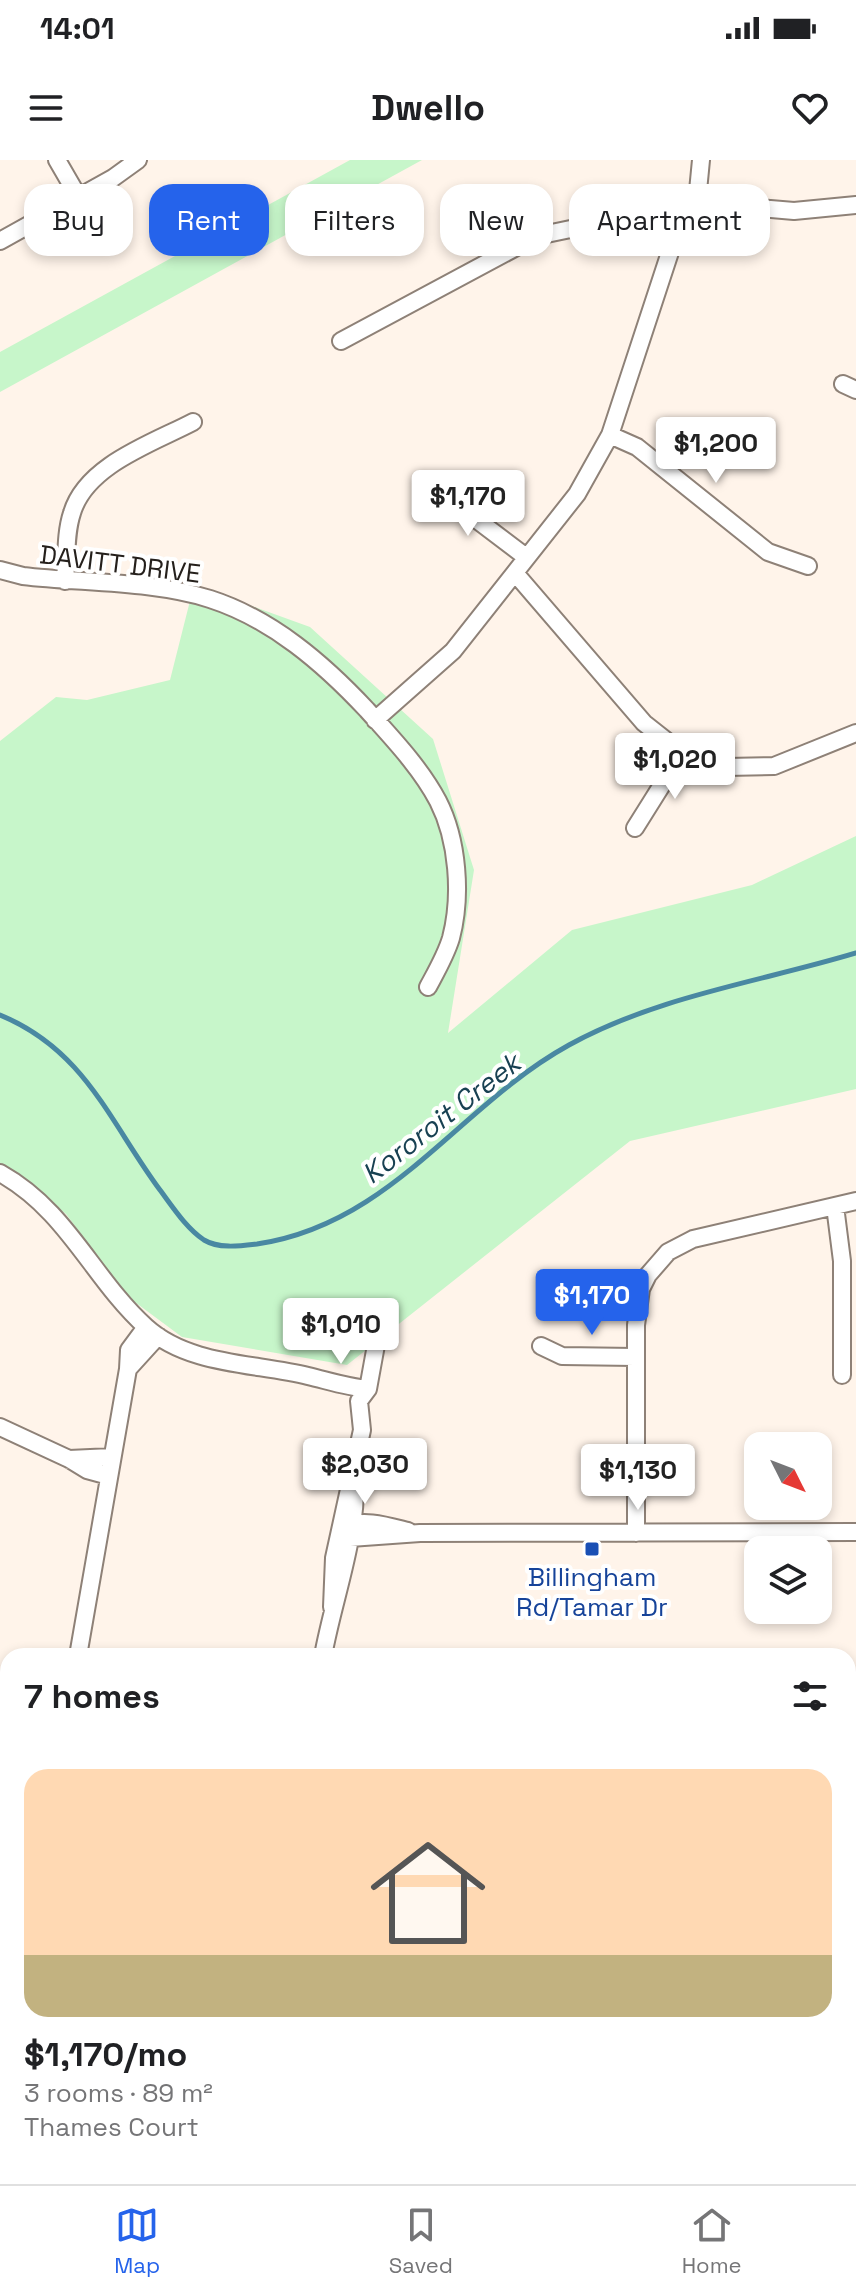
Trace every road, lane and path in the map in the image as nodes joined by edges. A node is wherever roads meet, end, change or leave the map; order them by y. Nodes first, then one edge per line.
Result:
1 (57, 160) edge
2 (138, 160) edge
3 (701, 160) edge
4 (71, 184) edge
5 (101, 184) edge
6 (699, 184) edge
7 (856, 205) edge
8 (770, 209) edge
9 (24, 228) edge
10 (569, 229) edge
11 (0, 241) edge
12 (669, 256) edge
13 (341, 341) dead end
14 (193, 422) dead end
15 (610, 435) junction
16 (426, 493) dead end
17 (526, 557) junction
18 (808, 566) dead end
19 (0, 570) edge
20 (515, 573) junction
21 (65, 581) junction
22 (375, 720) junction
23 (856, 733) edge
24 (682, 753) junction
25 (635, 828) dead end
26 (428, 987) dead end
27 (0, 1173) edge
28 (856, 1201) edge
29 (835, 1206) junction
30 (152, 1332) junction
31 (376, 1345) dead end
32 (541, 1346) dead end
33 (635, 1357) junction
34 (842, 1375) dead end
35 (369, 1384) junction
36 (0, 1427) edge
37 (112, 1457) junction
38 (69, 1459) junction
39 (109, 1476) junction
40 (347, 1530) junction
41 (856, 1532) edge
42 (636, 1533) junction
43 (79, 1648) edge
44 (324, 1648) edge

1 - 4 street
2 - 5 street
3 - 6 street
7 - 8 street
9 - 11 street
10 - 13 street
12 - 15 street
14 - 21 street
15 - 17 street
15 - 18 street
16 - 17 street
17 - 20 street
19 - 21 street, DAVITT DRIVE
20 - 22 street
20 - 24 street
21 - 22 street, DAVITT DRIVE
22 - 26 street, DAVITT DRIVE
23 - 24 street
24 - 25 street
27 - 30 street
28 - 29 street
29 - 33 street
29 - 34 street
30 - 35 street
30 - 37 street
31 - 35 street
32 - 33 street
33 - 42 street
35 - 40 street
36 - 38 street
37 - 38 street
37 - 39 street
38 - 39 street
39 - 43 street
40 - 42 street
40 - 44 street
41 - 42 street

